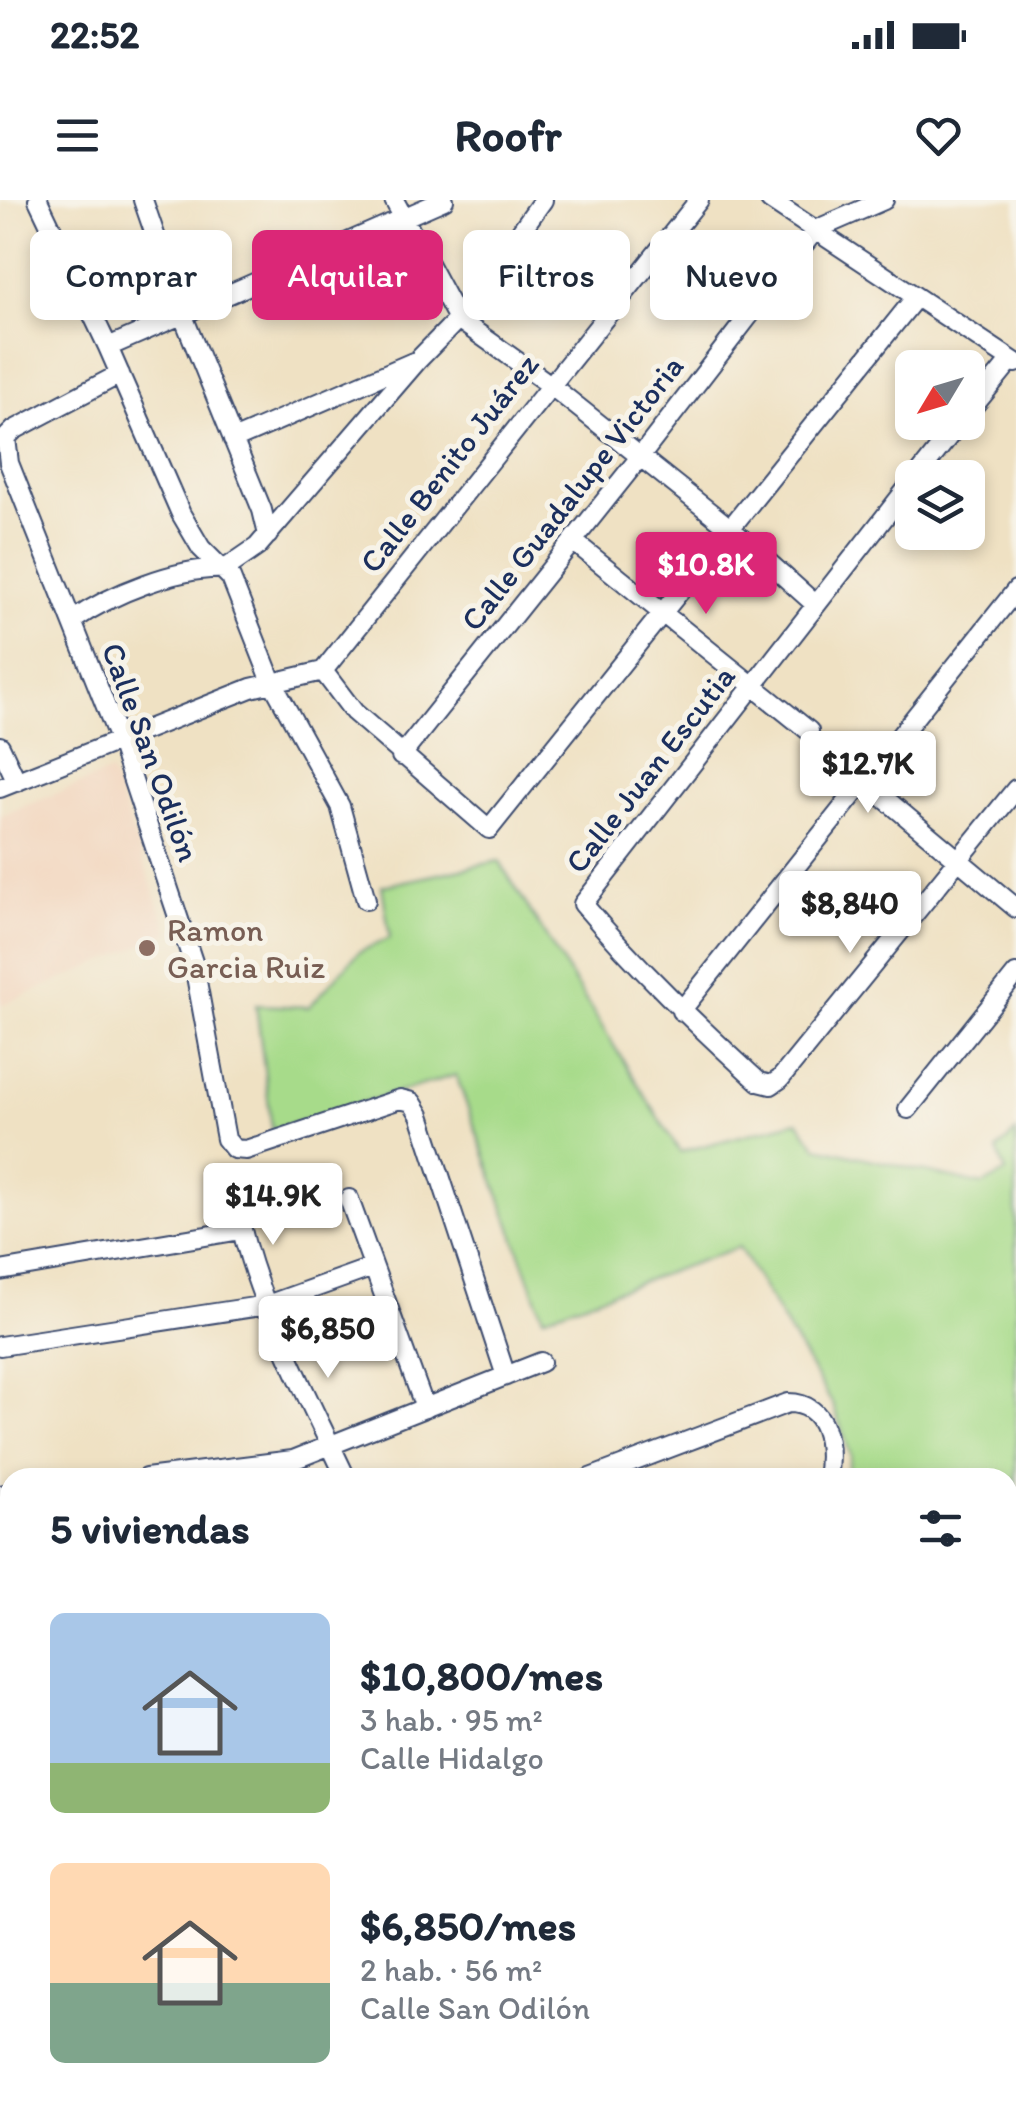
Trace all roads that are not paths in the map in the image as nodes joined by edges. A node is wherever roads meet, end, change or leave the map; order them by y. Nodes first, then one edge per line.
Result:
1 (38, 200) edge
2 (394, 200) edge
3 (444, 200) edge
4 (543, 200) edge
5 (698, 200) edge
6 (770, 200) edge
7 (884, 200) edge
8 (147, 202) edge
9 (404, 219) junction
10 (156, 230) edge
11 (814, 230) junction
12 (232, 294) edge
13 (916, 297) junction
14 (458, 318) junction
15 (173, 320) edge
16 (185, 320) edge
17 (108, 347) junction
18 (418, 360) junction
19 (1013, 362) edge
20 (120, 374) junction
21 (550, 384) junction
22 (985, 394) edge
23 (233, 440) junction
24 (946, 440) edge
25 (640, 458) junction
26 (930, 460) edge
27 (5, 466) edge
28 (895, 504) edge
29 (731, 529) junction
30 (268, 535) junction
31 (573, 541) junction
32 (225, 570) junction
33 (1016, 590) edge
34 (815, 604) junction
35 (664, 613) junction
36 (72, 622) junction
37 (319, 672) junction
38 (272, 682) junction
39 (754, 686) junction
40 (809, 732) dead end
41 (120, 742) junction
42 (0, 746) edge
43 (401, 756) junction
44 (865, 782) junction
45 (9, 785) edge
46 (1016, 790) edge
47 (958, 862) junction
48 (366, 900) dead end
49 (1016, 908) edge
50 (1016, 974) edge
51 (681, 1011) junction
52 (908, 1109) dead end
53 (349, 1199) dead end
54 (236, 1203) dead end
55 (241, 1230) junction
56 (373, 1267) junction
57 (0, 1270) edge
58 (267, 1304) junction
59 (0, 1346) edge
60 (540, 1362) dead end
61 (506, 1376) junction
62 (425, 1408) junction
63 (331, 1446) junction
64 (227, 1468) edge
65 (341, 1468) edge
66 (616, 1468) edge
67 (828, 1468) edge

1 - 17 street
2 - 9 street
3 - 9 street
4 - 14 street
5 - 21 street, Calle Benito Juárez
6 - 11 street
7 - 11 street, Calle Guadalupe Victoria
8 - 10 street
9 - 12 street
9 - 14 street
11 - 13 street
11 - 25 street, Calle Guadalupe Victoria
13 - 19 street
13 - 29 street
14 - 18 street
14 - 21 street
15 - 17 street
16 - 23 street
17 - 20 street
18 - 23 street
18 - 30 street
19 - 22 street
20 - 27 street, Calle San Odilón
20 - 32 street
21 - 25 street
21 - 37 street, Calle Benito Juárez
23 - 30 street
24 - 26 street, Calle Juan Escutia
25 - 29 street
25 - 31 street, Calle Guadalupe Victoria
27 - 36 street, Calle San Odilón
28 - 34 street, Calle Juan Escutia
29 - 34 street
29 - 35 street
30 - 32 street
31 - 35 street
31 - 43 street, Calle Guadalupe Victoria
32 - 36 street
32 - 38 street
33 - 44 street
34 - 39 street, Calle Juan Escutia
35 - 39 street
35 - 43 street
36 - 41 street, Calle San Odilón
37 - 38 street
37 - 43 street
38 - 41 street
38 - 48 street
39 - 40 street
39 - 51 street, Calle Juan Escutia
41 - 45 street
41 - 61 street, Calle San Odilón
42 - 45 street
44 - 47 street
44 - 51 street
46 - 47 street
47 - 49 street
47 - 51 street
50 - 52 street
53 - 56 street
54 - 55 street
55 - 57 street
55 - 58 street
56 - 58 street
56 - 62 street
58 - 59 street
58 - 63 street
60 - 61 street
61 - 62 street
62 - 63 street
63 - 64 street
63 - 65 street
66 - 67 street

